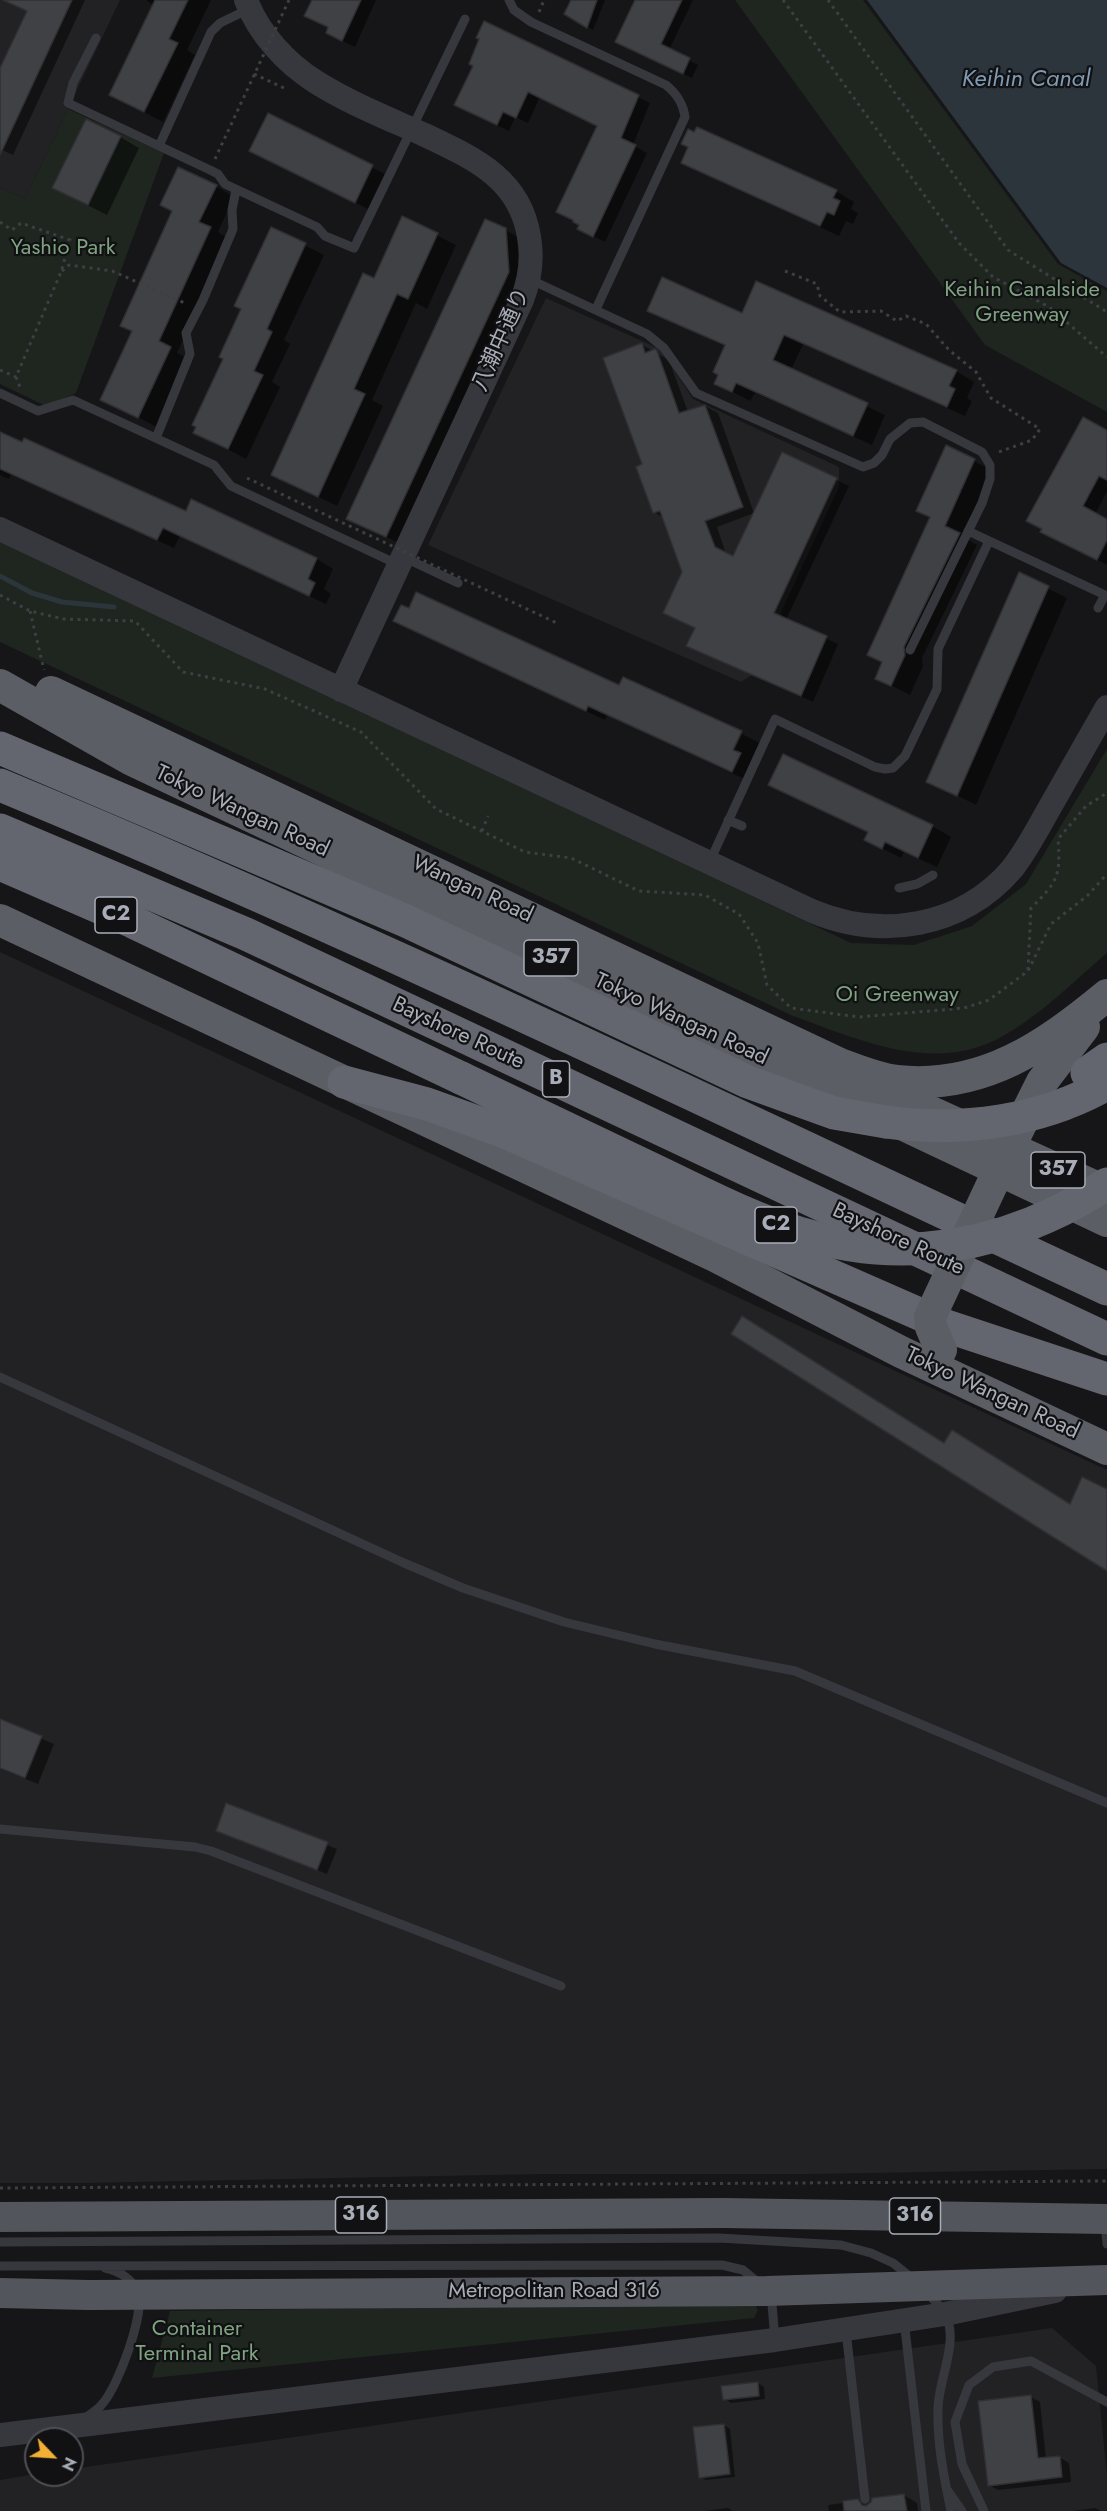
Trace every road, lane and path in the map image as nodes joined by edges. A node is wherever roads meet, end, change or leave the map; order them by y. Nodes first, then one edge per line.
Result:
1 (289, 0) edge
2 (509, 0) edge
3 (783, 0) edge
4 (828, 0) edge
5 (248, 5) edge
6 (465, 19) dead end
7 (96, 38) dead end
8 (254, 74) junction
9 (290, 91) dead end
10 (412, 129) junction
11 (159, 146) junction
12 (214, 159) dead end
13 (236, 190) junction
14 (0, 222) edge
15 (785, 271) dead end
16 (61, 272) junction
17 (529, 279) junction
18 (201, 306) junction
19 (596, 309) junction
20 (1107, 312) edge
21 (1107, 357) edge
22 (0, 370) edge
23 (0, 393) edge
24 (156, 438) junction
25 (985, 457) junction
26 (247, 478) dead end
27 (0, 529) edge
28 (968, 531) junction
29 (989, 541) junction
30 (401, 561) junction
31 (458, 583) dead end
32 (0, 595) edge
33 (1106, 595) edge
34 (1098, 608) dead end
35 (30, 611) junction
36 (559, 624) dead end
37 (910, 650) dead end
38 (0, 669) edge
39 (44, 670) dead end
40 (0, 685) edge
41 (341, 690) junction
42 (1107, 707) edge
43 (0, 748) edge
44 (0, 785) edge
45 (1107, 793) edge
46 (488, 816) dead end
47 (728, 820) junction
48 (742, 826) dead end
49 (0, 830) edge
50 (482, 831) junction
51 (709, 863) junction
52 (0, 864) edge
53 (1107, 874) edge
54 (933, 875) dead end
55 (0, 888) edge
56 (899, 888) dead end
57 (0, 920) edge
58 (230, 968) junction
59 (1028, 971) junction
60 (1107, 995) edge
61 (1107, 1002) edge
62 (1107, 1059) edge
63 (840, 1064) junction
64 (344, 1082) junction
65 (1107, 1084) edge
66 (886, 1122) junction
67 (1006, 1154) junction
68 (1107, 1184) edge
69 (1107, 1192) edge
70 (1107, 1221) edge
71 (1107, 1289) edge
72 (1107, 1339) edge
73 (0, 1377) edge
74 (1107, 1379) edge
75 (1107, 1436) edge
76 (1107, 1449) edge
77 (1107, 1803) edge
78 (0, 1829) edge
79 (561, 1986) dead end
80 (1107, 2181) edge
81 (0, 2188) edge
82 (0, 2217) edge
83 (1106, 2227) edge
84 (0, 2242) edge
85 (88, 2265) junction
86 (0, 2266) edge
87 (1107, 2280) edge
88 (921, 2286) junction
89 (767, 2291) junction
90 (0, 2293) edge
91 (139, 2295) junction
92 (945, 2314) junction
93 (904, 2320) junction
94 (846, 2329) junction
95 (775, 2340) junction
96 (1107, 2402) edge
97 (75, 2426) junction
98 (0, 2434) edge
99 (946, 2490) junction
100 (865, 2499) dead end
101 (926, 2511) edge
102 (951, 2511) edge
103 (962, 2511) edge
104 (984, 2511) edge

1 - 8 path, bridge
2 - 19 lane
3 - 21 path
4 - 20 path
5 - 10 street, 八潮中通り
5 - 11 lane
6 - 10 lane
7 - 11 lane
8 - 9 path
8 - 12 path, bridge
10 - 13 lane
10 - 17 street, 八潮中通り
11 - 13 lane
13 - 18 lane
14 - 16 path
15 - 25 path
16 - 18 path
16 - 22 path
17 - 19 lane
17 - 30 street, 八潮中通り
18 - 24 lane
19 - 25 lane
23 - 24 lane
24 - 30 lane
25 - 28 lane
26 - 36 path, bridge
27 - 41 street
28 - 29 lane
28 - 37 lane
29 - 33 lane
29 - 47 lane
30 - 31 lane
30 - 41 street, 八潮中通り
32 - 35 path
33 - 34 lane
35 - 39 path
35 - 50 path
38 - 63 highway, Wangan Road / 357
40 - 70 highway, Tokyo Wangan Road / 357
41 - 51 street
42 - 51 street
43 - 66 highway
44 - 71 highway, Bayshore Route / B
45 - 59 path
46 - 50 path
47 - 48 lane
47 - 51 lane
49 - 72 highway, Bayshore Route / B
50 - 59 path
52 - 58 highway, C2
53 - 59 path
54 - 56 lane
55 - 58 highway
57 - 64 highway, Tokyo Wangan Road
58 - 68 highway, C2, bridge
60 - 63 highway, Wangan Road / 357
61 - 67 highway
62 - 66 highway, bridge
63 - 67 highway, 357
64 - 74 highway
64 - 76 highway, Tokyo Wangan Road
65 - 66 highway, bridge
67 - 69 highway, 357
67 - 75 highway, bridge
73 - 77 lane
78 - 79 lane
80 - 81 path
82 - 83 main road, 316
84 - 88 lane
85 - 86 lane
85 - 89 lane
85 - 91 lane
87 - 88 main road, Metropolitan Road 316
87 - 92 street
88 - 89 main road, Metropolitan Road 316
88 - 92 lane
89 - 91 main road, Metropolitan Road 316
89 - 95 lane
90 - 91 main road, Metropolitan Road 316
91 - 97 lane
92 - 93 street
92 - 99 lane
93 - 94 street
93 - 101 lane
94 - 95 street
94 - 100 lane
95 - 97 street
96 - 104 lane
97 - 98 street
99 - 102 lane
99 - 103 lane

